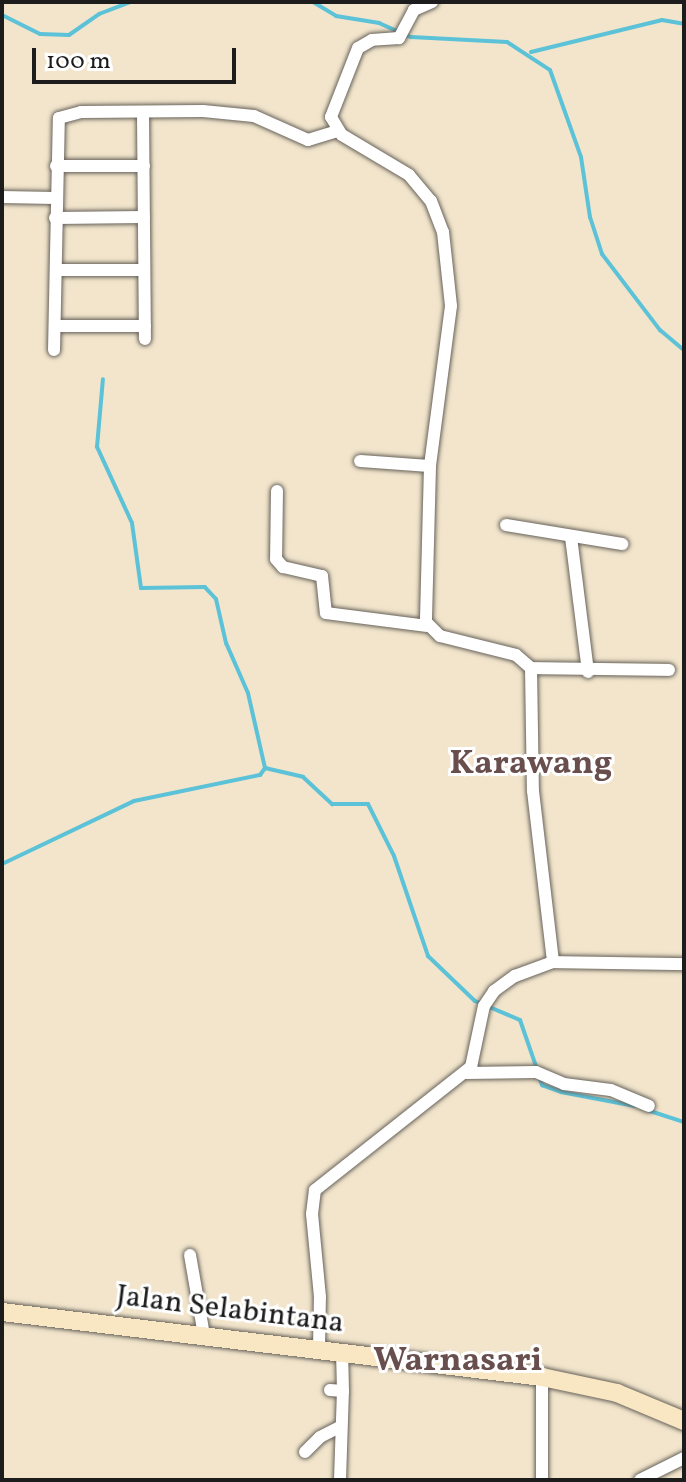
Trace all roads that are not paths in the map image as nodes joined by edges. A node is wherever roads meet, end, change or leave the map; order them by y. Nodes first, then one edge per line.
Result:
1 (432, 2) edge
2 (143, 114) junction
3 (337, 131) junction
4 (56, 166) junction
5 (144, 166) junction
6 (2, 197) edge
7 (55, 198) junction
8 (144, 217) junction
9 (55, 218) junction
10 (56, 270) junction
11 (144, 270) junction
12 (55, 326) junction
13 (54, 350) dead end
14 (360, 461) dead end
15 (430, 466) junction
16 (277, 491) dead end
17 (506, 525) dead end
18 (571, 537) junction
19 (622, 544) dead end
20 (427, 626) junction
21 (531, 668) junction
22 (669, 670) dead end
23 (588, 672) junction
24 (553, 962) junction
25 (684, 964) edge
26 (466, 1073) junction
27 (649, 1106) dead end
28 (190, 1255) dead end
29 (2, 1312) edge
30 (204, 1335) junction
31 (319, 1347) junction
32 (342, 1351) junction
33 (542, 1377) junction
34 (684, 1421) edge
35 (340, 1427) junction
36 (305, 1452) dead end
37 (684, 1458) edge
38 (340, 1480) edge
39 (542, 1480) edge
40 (640, 1480) edge

1 - 3 street
2 - 3 street
2 - 4 street
2 - 5 street
3 - 15 street
4 - 5 street
4 - 7 street
5 - 8 street
6 - 7 street
7 - 9 street
8 - 9 street
8 - 11 street
9 - 10 street
10 - 11 street
10 - 12 street
11 - 12 street
12 - 13 street
14 - 15 street
15 - 20 street
16 - 20 street
17 - 18 street
18 - 19 street
18 - 23 street
20 - 21 street
21 - 23 street
21 - 24 street
22 - 23 street
24 - 25 street
24 - 26 street
26 - 27 street
26 - 31 street
28 - 30 street
29 - 30 street, Jalan Selabintana
30 - 31 street, Jalan Selabintana
31 - 32 street, Jalan Selabintana
32 - 33 street, Jalan Selabintana
32 - 35 street
33 - 34 street, Jalan Selabintana
33 - 39 street
35 - 36 street
35 - 38 street
37 - 40 street

